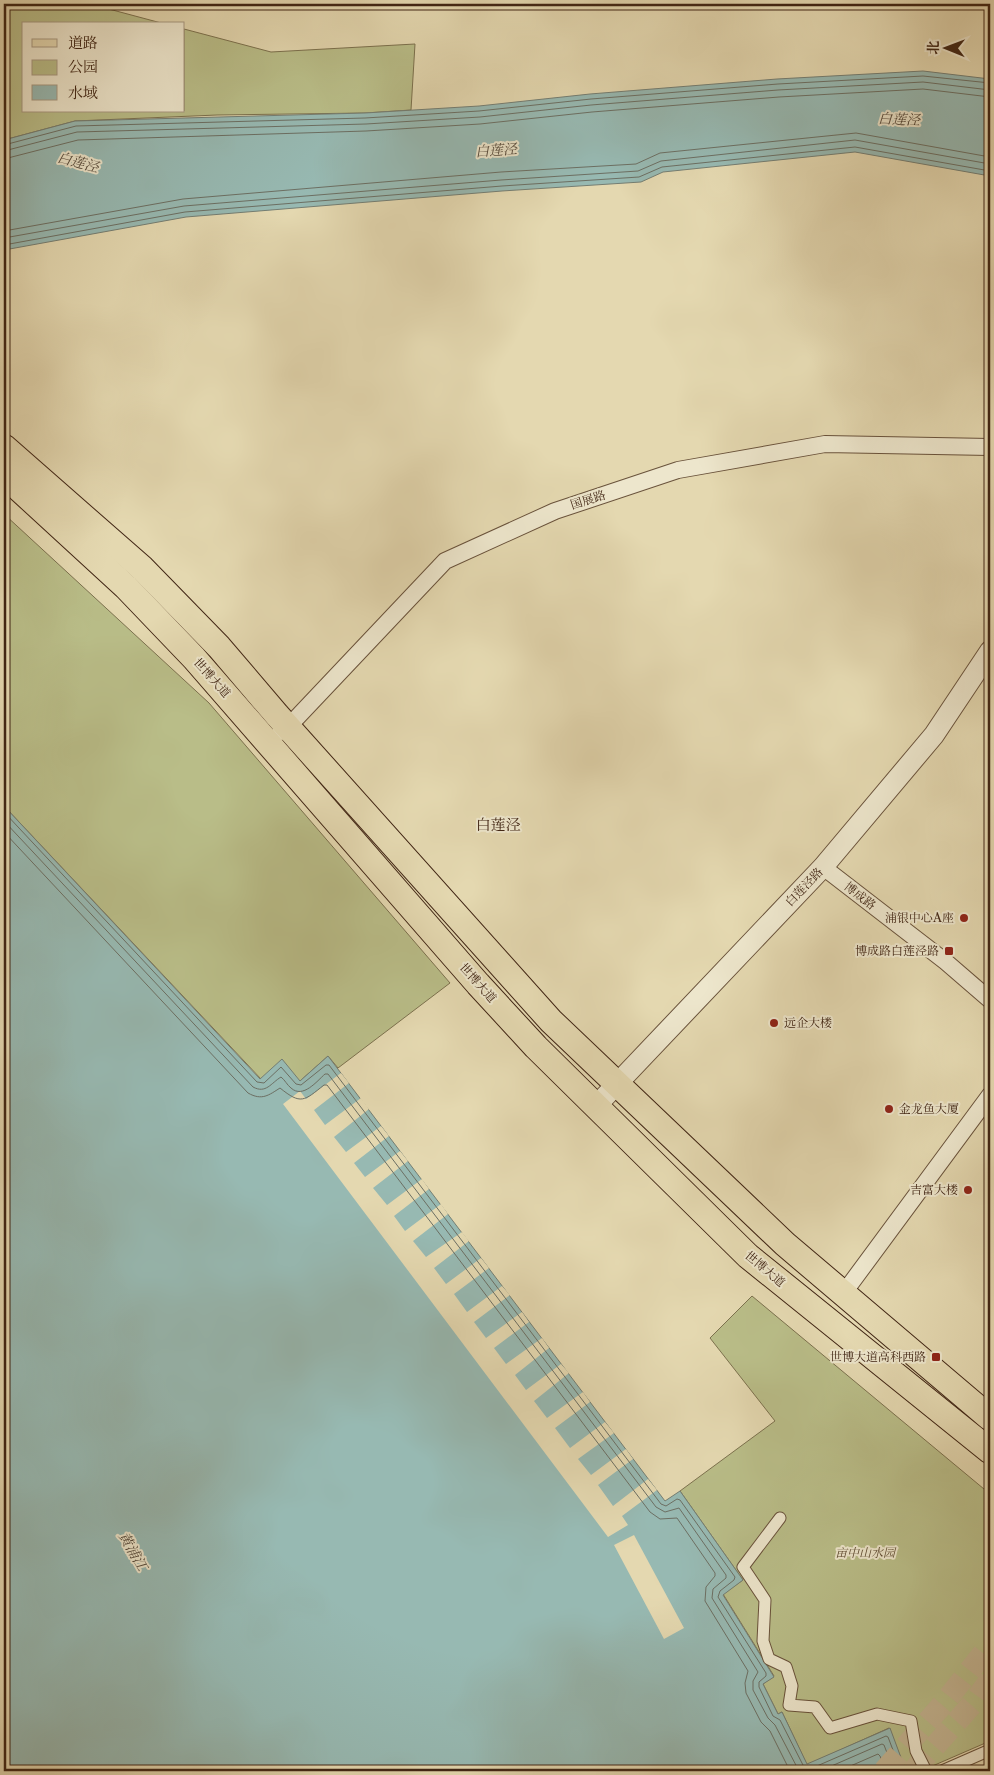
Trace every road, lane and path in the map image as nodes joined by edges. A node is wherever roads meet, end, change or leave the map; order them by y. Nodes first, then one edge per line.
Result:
1 (990, 447) edge
2 (8, 460) edge
3 (990, 651) edge
4 (288, 727) junction
5 (268, 741) junction
6 (823, 867) junction
7 (990, 1000) edge
8 (616, 1084) junction
9 (990, 1095) edge
10 (596, 1106) junction
11 (843, 1294) junction
12 (990, 1418) edge
13 (990, 1451) edge
14 (780, 1518) dead end
15 (990, 1750) edge
16 (926, 1771) edge
17 (942, 1771) edge

1 - 4 street, 国展路
2 - 4 main road, 世博大道
2 - 5 main road, 世博大道
3 - 6 street, 白莲泾路
4 - 5 street, 国展路
4 - 8 main road, 世博大道
5 - 10 main road, 世博大道
6 - 7 street, 博成路
6 - 8 street, 白莲泾路
8 - 10 street, 白莲泾路
8 - 11 main road, 世博大道
9 - 11 street
10 - 13 main road, 世博大道
11 - 12 main road, 世博大道
14 - 16 street
15 - 17 street

